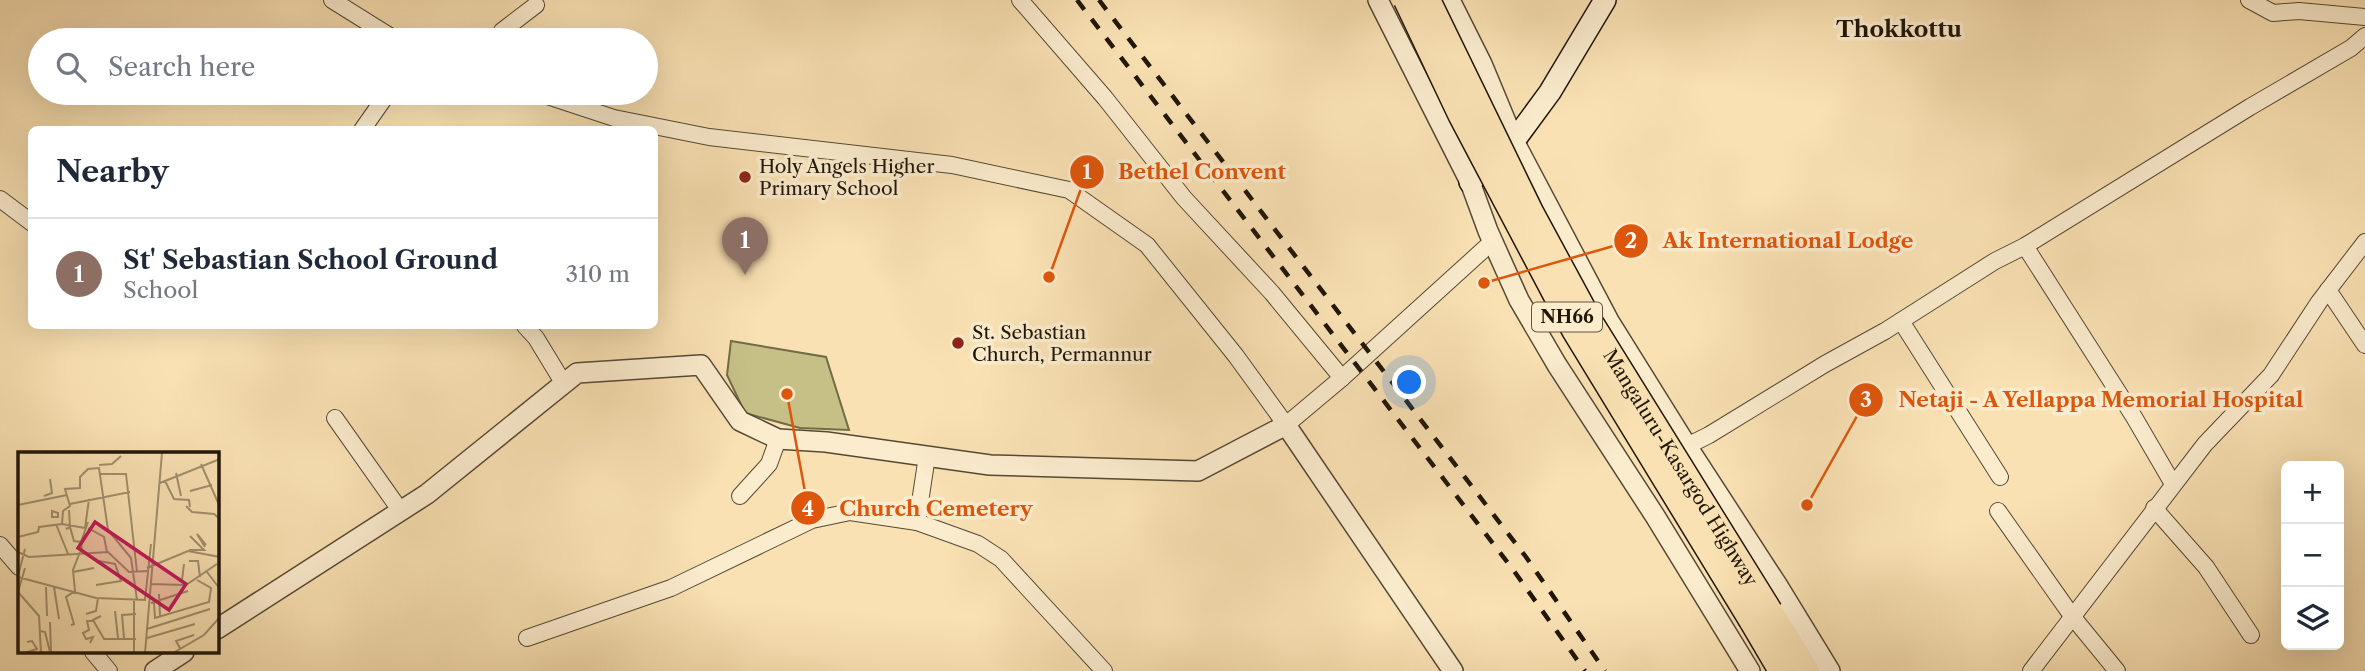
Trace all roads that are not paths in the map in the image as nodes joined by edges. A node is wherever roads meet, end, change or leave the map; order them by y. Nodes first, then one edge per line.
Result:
1 (332, 0) edge
2 (1020, 0) edge
3 (1378, 0) edge
4 (1406, 0) edge
5 (1428, 0) edge
6 (1450, 0) edge
7 (1605, 0) edge
8 (2249, 0) edge
9 (536, 5) dead end
10 (2365, 17) edge
11 (377, 28) edge
12 (506, 28) edge
13 (2365, 36) edge
14 (380, 105) edge
15 (574, 105) edge
16 (365, 126) edge
17 (654, 126) edge
18 (658, 127) edge
19 (1514, 141) junction
20 (1470, 182) junction
21 (0, 199) edge
22 (28, 220) edge
23 (1493, 241) junction
24 (2365, 242) edge
25 (2025, 246) junction
26 (2328, 290) junction
27 (1901, 321) junction
28 (528, 329) edge
29 (2365, 345) edge
30 (1342, 378) junction
31 (564, 384) junction
32 (335, 418) dead end
33 (1286, 425) junction
34 (778, 439) junction
35 (1687, 446) junction
36 (927, 456) junction
37 (2000, 477) dead end
38 (2173, 484) junction
39 (740, 496) dead end
40 (2154, 508) junction
41 (400, 510) junction
42 (1998, 512) dead end
43 (917, 522) junction
44 (0, 545) edge
45 (18, 566) edge
46 (1760, 616) junction
47 (2072, 616) junction
48 (219, 628) edge
49 (2250, 635) dead end
50 (527, 638) dead end
51 (95, 654) edge
52 (181, 654) edge
53 (109, 671) edge
54 (155, 671) edge
55 (1104, 671) edge
56 (1453, 671) edge
57 (1749, 671) edge
58 (1781, 671) edge
59 (1807, 671) edge
60 (1830, 671) edge
61 (2031, 671) edge
62 (2117, 671) edge

1 - 11 street
2 - 30 street
3 - 20 street
4 - 46 highway, Mangaluru-Kasargod Highway / NH66, bridge
5 - 46 highway, Mangaluru-Kasargod Highway / NH66, bridge
6 - 19 street
7 - 19 main road
8 - 10 street
9 - 12 street
13 - 25 street
14 - 16 street
15 - 17 street
18 - 33 street
19 - 20 main road
19 - 35 street
20 - 23 street
21 - 22 street
23 - 30 street
23 - 57 street
24 - 26 street
25 - 27 street
25 - 38 street
26 - 29 street
26 - 38 street
27 - 35 street
27 - 37 street
28 - 31 street
30 - 33 street
31 - 34 street
31 - 41 street
32 - 41 street
33 - 36 street
33 - 56 street
34 - 36 street
34 - 39 street
35 - 60 street
36 - 43 street
38 - 40 street
40 - 47 street
40 - 49 street
41 - 48 street
42 - 47 street
43 - 50 street
43 - 55 street
44 - 45 street
46 - 58 highway, Mangaluru-Kasargod Highway / NH66
46 - 59 highway, Mangaluru-Kasargod Highway / NH66
47 - 61 street
47 - 62 street
51 - 53 street
52 - 54 street

